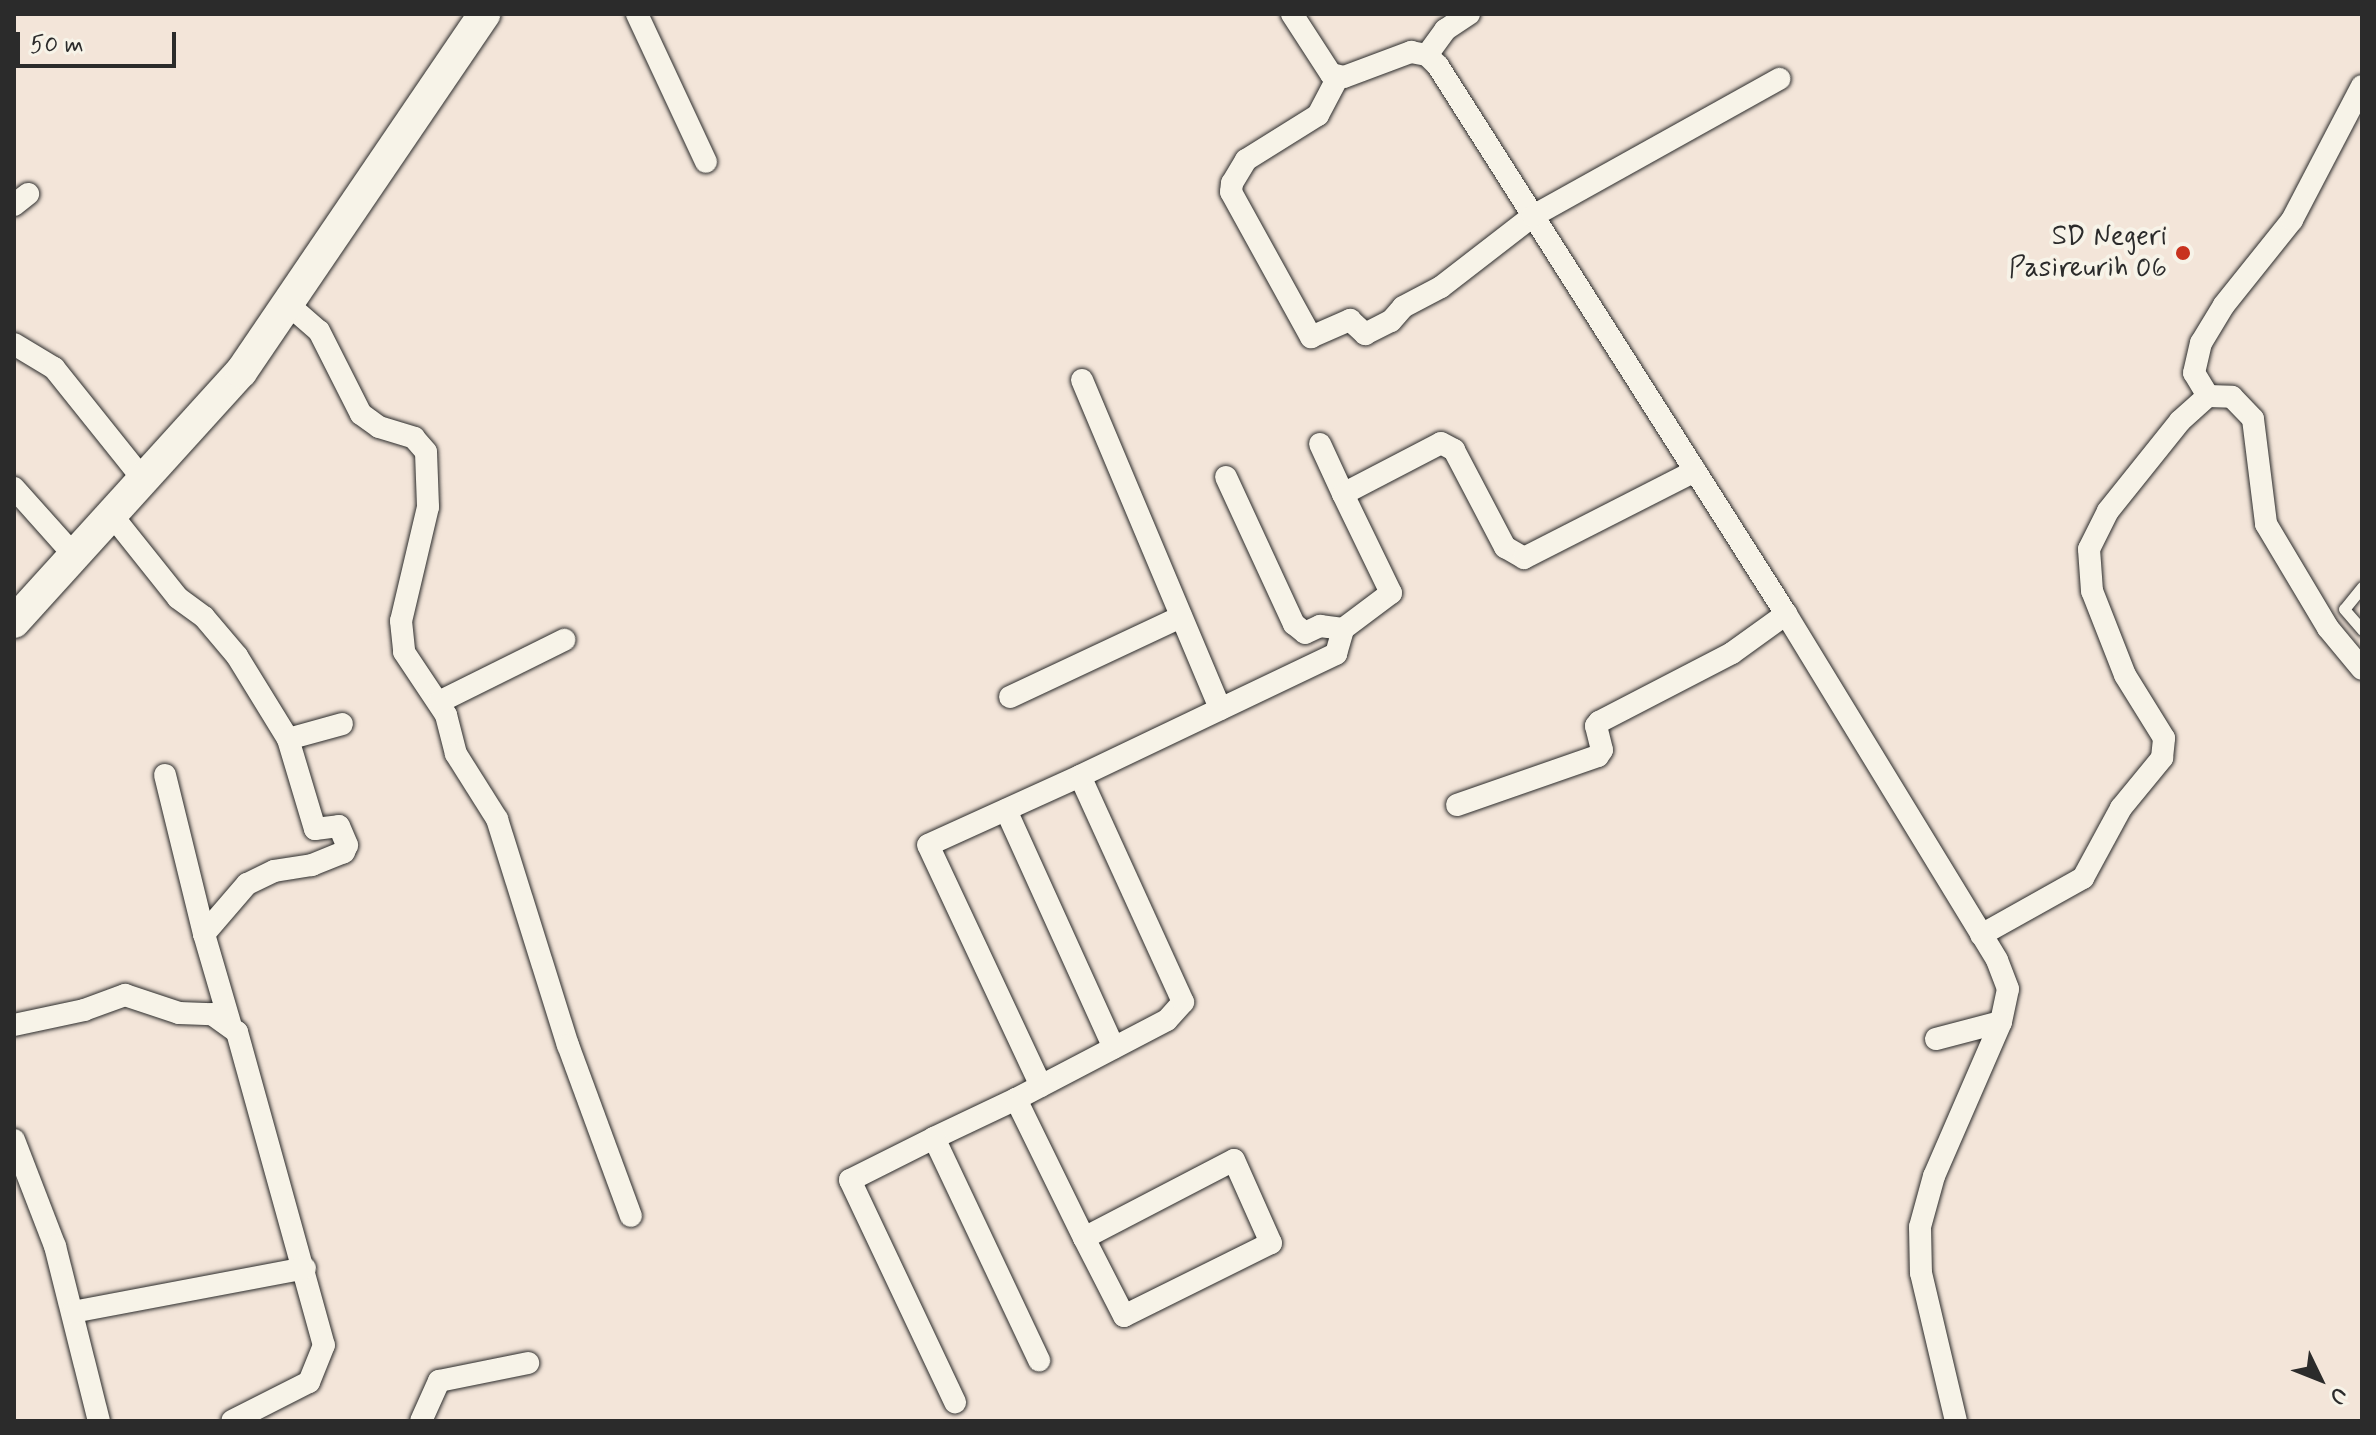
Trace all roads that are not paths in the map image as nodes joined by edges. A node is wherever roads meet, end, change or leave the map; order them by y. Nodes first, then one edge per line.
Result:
1 (484, 14) edge
2 (637, 14) edge
3 (1292, 14) edge
4 (1469, 14) edge
5 (1427, 55) junction
6 (1338, 77) junction
7 (1779, 79) dead end
8 (2362, 86) edge
9 (706, 162) dead end
10 (1533, 216) junction
11 (290, 306) junction
12 (14, 344) edge
13 (1082, 380) dead end
14 (2208, 396) junction
15 (1320, 444) dead end
16 (1695, 471) junction
17 (1226, 477) dead end
18 (142, 478) junction
19 (14, 488) edge
20 (1343, 494) junction
21 (111, 514) junction
22 (73, 554) junction
23 (2362, 587) edge
24 (1786, 614) junction
25 (1181, 617) junction
26 (14, 622) edge
27 (1294, 624) junction
28 (1343, 629) junction
29 (2362, 630) edge
30 (564, 640) dead end
31 (1313, 664) junction
32 (2362, 669) edge
33 (1010, 697) dead end
34 (439, 702) junction
35 (1220, 709) junction
36 (342, 724) dead end
37 (288, 739) junction
38 (165, 775) dead end
39 (1080, 776) junction
40 (1457, 805) dead end
41 (1006, 810) junction
42 (204, 934) junction
43 (1981, 935) junction
44 (2001, 1022) junction
45 (230, 1023) junction
46 (14, 1025) edge
47 (1936, 1039) dead end
48 (1114, 1048) junction
49 (1041, 1086) junction
50 (1016, 1099) junction
51 (934, 1138) junction
52 (14, 1140) edge
53 (631, 1216) dead end
54 (1084, 1238) junction
55 (305, 1268) junction
56 (73, 1312) junction
57 (1039, 1360) dead end
58 (528, 1363) dead end
59 (955, 1402) dead end
60 (99, 1421) edge
61 (232, 1421) edge
62 (421, 1421) edge
63 (1956, 1421) edge

1 - 11 main road
2 - 9 street
3 - 6 street
4 - 5 street
5 - 6 street
5 - 10 street
6 - 10 street
7 - 10 street
8 - 14 street
10 - 16 street
11 - 18 main road
11 - 34 street
12 - 18 street
13 - 25 street
14 - 32 street
14 - 43 street
15 - 20 street
16 - 20 street
16 - 24 street
17 - 27 street
18 - 21 main road
19 - 22 street
20 - 28 street
21 - 22 main road
21 - 37 street
22 - 26 main road
23 - 29 lane
24 - 40 street
24 - 43 street
25 - 33 street
25 - 35 street
27 - 28 street
27 - 31 street
28 - 31 street
30 - 34 street
31 - 35 street
34 - 53 street
35 - 39 street
36 - 37 street
37 - 42 street
38 - 42 street
39 - 41 street
39 - 48 street
41 - 48 street
41 - 49 street
42 - 45 street
43 - 44 street
44 - 47 street
44 - 63 street
45 - 46 street
45 - 55 street
48 - 49 street
49 - 50 street
50 - 51 street
50 - 54 street
51 - 57 street
51 - 59 street
52 - 56 street
54 - 54 street
55 - 56 street
55 - 61 street
56 - 60 street
58 - 62 street

